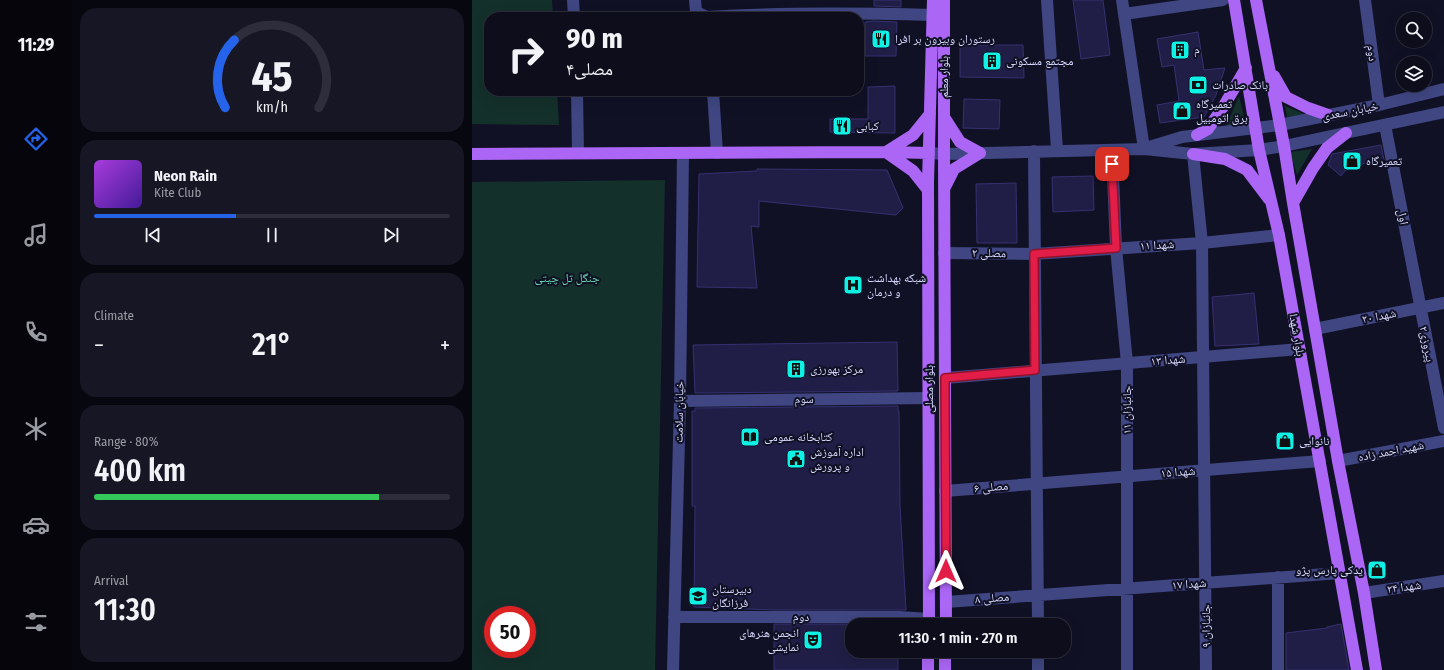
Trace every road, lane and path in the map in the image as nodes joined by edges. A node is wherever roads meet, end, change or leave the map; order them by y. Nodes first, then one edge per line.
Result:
1 (573, 0) edge
2 (695, 0) edge
3 (933, 0) edge
4 (944, 0) edge
5 (1046, 0) edge
6 (1122, 0) edge
7 (1223, 0) edge
8 (1234, 0) edge
9 (1256, 0) edge
10 (1365, 0) edge
11 (574, 12) edge
12 (696, 12) edge
13 (864, 13) edge
14 (1124, 14) junction
15 (933, 15) junction
16 (1246, 68) junction
17 (1269, 68) junction
18 (1444, 88) edge
19 (577, 96) edge
20 (713, 96) edge
21 (1380, 105) junction
22 (1444, 112) edge
23 (930, 114) junction
24 (1328, 115) junction
25 (944, 117) junction
26 (1280, 125) junction
27 (1385, 125) junction
28 (1256, 129) junction
29 (1346, 133) junction
30 (1197, 135) junction
31 (1284, 146) junction
32 (1144, 148) junction
33 (1057, 150) junction
34 (1112, 150) junction
35 (1259, 150) junction
36 (1034, 151) junction
37 (886, 152) junction
38 (717, 153) junction
39 (929, 153) junction
40 (980, 153) junction
41 (472, 154) edge
42 (578, 154) junction
43 (683, 154) junction
44 (944, 154) junction
45 (1193, 154) junction
46 (928, 190) junction
47 (944, 190) junction
48 (1272, 203) junction
49 (1293, 203) junction
50 (1279, 235) junction
51 (1202, 243) junction
52 (1116, 248) junction
53 (944, 252) junction
54 (1034, 254) junction
55 (1444, 303) edge
56 (1420, 308) junction
57 (1315, 329) junction
58 (1300, 349) junction
59 (1203, 357) junction
60 (1127, 363) junction
61 (1035, 370) junction
62 (945, 378) junction
63 (928, 398) junction
64 (680, 401) junction
65 (1444, 428) edge
66 (1444, 440) edge
67 (1320, 461) junction
68 (1338, 461) junction
69 (1204, 470) junction
70 (1127, 476) junction
71 (1036, 483) junction
72 (945, 491) junction
73 (929, 571) junction
74 (946, 571) junction
75 (1340, 573) junction
76 (1278, 577) junction
77 (1444, 581) edge
78 (1206, 582) junction
79 (1127, 588) junction
80 (1364, 592) junction
81 (1037, 594) junction
82 (946, 602) junction
83 (674, 617) junction
84 (909, 618) edge
85 (929, 618) edge
86 (946, 618) edge
87 (1038, 618) edge
88 (928, 658) edge
89 (945, 658) edge
90 (1038, 658) edge
91 (673, 670) edge
92 (928, 670) edge
93 (945, 670) edge
94 (1038, 670) edge
95 (1127, 670) edge
96 (1206, 670) edge
97 (1278, 670) edge
98 (1357, 670) edge
99 (1376, 670) edge

1 - 11 street
2 - 12 street
3 - 15 main road, بلوار معلم
4 - 25 main road, بلوار معلم
5 - 33 street
6 - 14 street
7 - 14 street
8 - 16 main road, بلوار شهدا
9 - 17 main road, بلوار شهدا
10 - 21 street, دوم
13 - 15 street
14 - 32 street
15 - 23 main road, بلوار معلم
16 - 28 main road, بلوار شهدا
16 - 30 main road
17 - 24 main road
17 - 26 main road, بلوار شهدا
18 - 21 street, خیابان سعدی
19 - 42 street
20 - 38 street
21 - 24 street, خیابان سعدی
22 - 27 street, خیابان سعدی
23 - 37 main road
23 - 39 main road, بلوار معلم
24 - 26 street, خیابان سعدی
25 - 40 main road
25 - 44 main road, بلوار معلم
26 - 28 street, خیابان سعدی
26 - 31 main road, بلوار شهدا
27 - 29 street, خیابان سعدی
27 - 56 street, اول
28 - 30 street, خیابان سعدی
28 - 35 main road, بلوار شهدا
29 - 31 street, خیابان سعدی
29 - 49 main road
30 - 32 street, خیابان سعدی
31 - 35 street, خیابان سعدی
31 - 49 main road, بلوار شهدا
32 - 34 street
32 - 45 street, خیابان سعدی
33 - 34 street
33 - 36 street
34 - 52 street, جانبازان ۱۱
35 - 45 street, خیابان سعدی
35 - 48 main road, بلوار شهدا
36 - 40 street
36 - 54 street
37 - 38 main road
37 - 39 main road
37 - 46 main road
38 - 43 main road
39 - 44 street
39 - 46 main road, بلوار مصلی
40 - 44 street
40 - 47 main road
41 - 42 main road
42 - 43 main road
43 - 64 street, خیابان سلامت
44 - 47 main road, بلوار مصلی
45 - 48 main road
45 - 51 street, جانبازان ۹
46 - 63 main road, بلوار مصلی
47 - 53 main road, بلوار مصلی
48 - 50 main road, بلوار شهدا
49 - 57 main road, بلوار شهدا
50 - 51 street, شهدا ۱۱
50 - 58 main road, بلوار شهدا
51 - 52 street, شهدا ۱۱
51 - 59 street, جانبازان ۹
52 - 54 street, شهدا ۱۱
52 - 60 street, جانبازان ۱۱
53 - 54 street, مصلی ۲
53 - 62 main road, بلوار مصلی
54 - 61 street
55 - 56 street, شهدا ۲۰
56 - 57 street, شهدا ۲۰
56 - 65 street, پیروزی۲
57 - 68 main road, بلوار شهدا
58 - 59 street, شهدا ۱۳
58 - 67 main road, بلوار شهدا
59 - 60 street, شهدا ۱۳
59 - 69 street, جانبازان ۹
60 - 61 street, شهدا ۱۳
60 - 70 street, جانبازان ۱۱
61 - 62 street, شهدا ۱۳
61 - 71 street
62 - 72 main road, بلوار مصلی
63 - 64 street, سوم
63 - 73 main road, بلوار مصلی
64 - 83 street, خیابان سلامت
66 - 68 street, شهید احمد زاده
67 - 69 street, شهدا ۱۵
67 - 75 main road, بلوار شهدا
68 - 80 main road, بلوار شهدا
69 - 70 street, شهدا ۱۵
69 - 78 street, جانبازان ۹
70 - 71 street, شهدا ۱۵
70 - 79 street, جانبازان ۱۱
71 - 72 street, مصلی ۶
71 - 81 street
72 - 74 main road, بلوار مصلی
73 - 74 main road
73 - 85 main road, بلوار مصلی
74 - 82 main road, بلوار مصلی
75 - 76 street, شهدا ۱۷
75 - 98 main road, بلوار شهدا
76 - 78 street, شهدا ۱۷
76 - 97 street
77 - 80 street, شهدا ۲۴
78 - 79 street, شهدا ۱۷
78 - 96 street, جانبازان ۹
79 - 81 street, شهدا ۱۷
79 - 95 street, جانبازان ۱۱
80 - 99 main road, بلوار شهدا
81 - 82 street, مصلی ۸
81 - 87 street
82 - 86 main road, بلوار مصلی
83 - 84 street, دوم
83 - 91 street, خیابان سلامت
88 - 92 main road
89 - 93 main road
90 - 94 street

